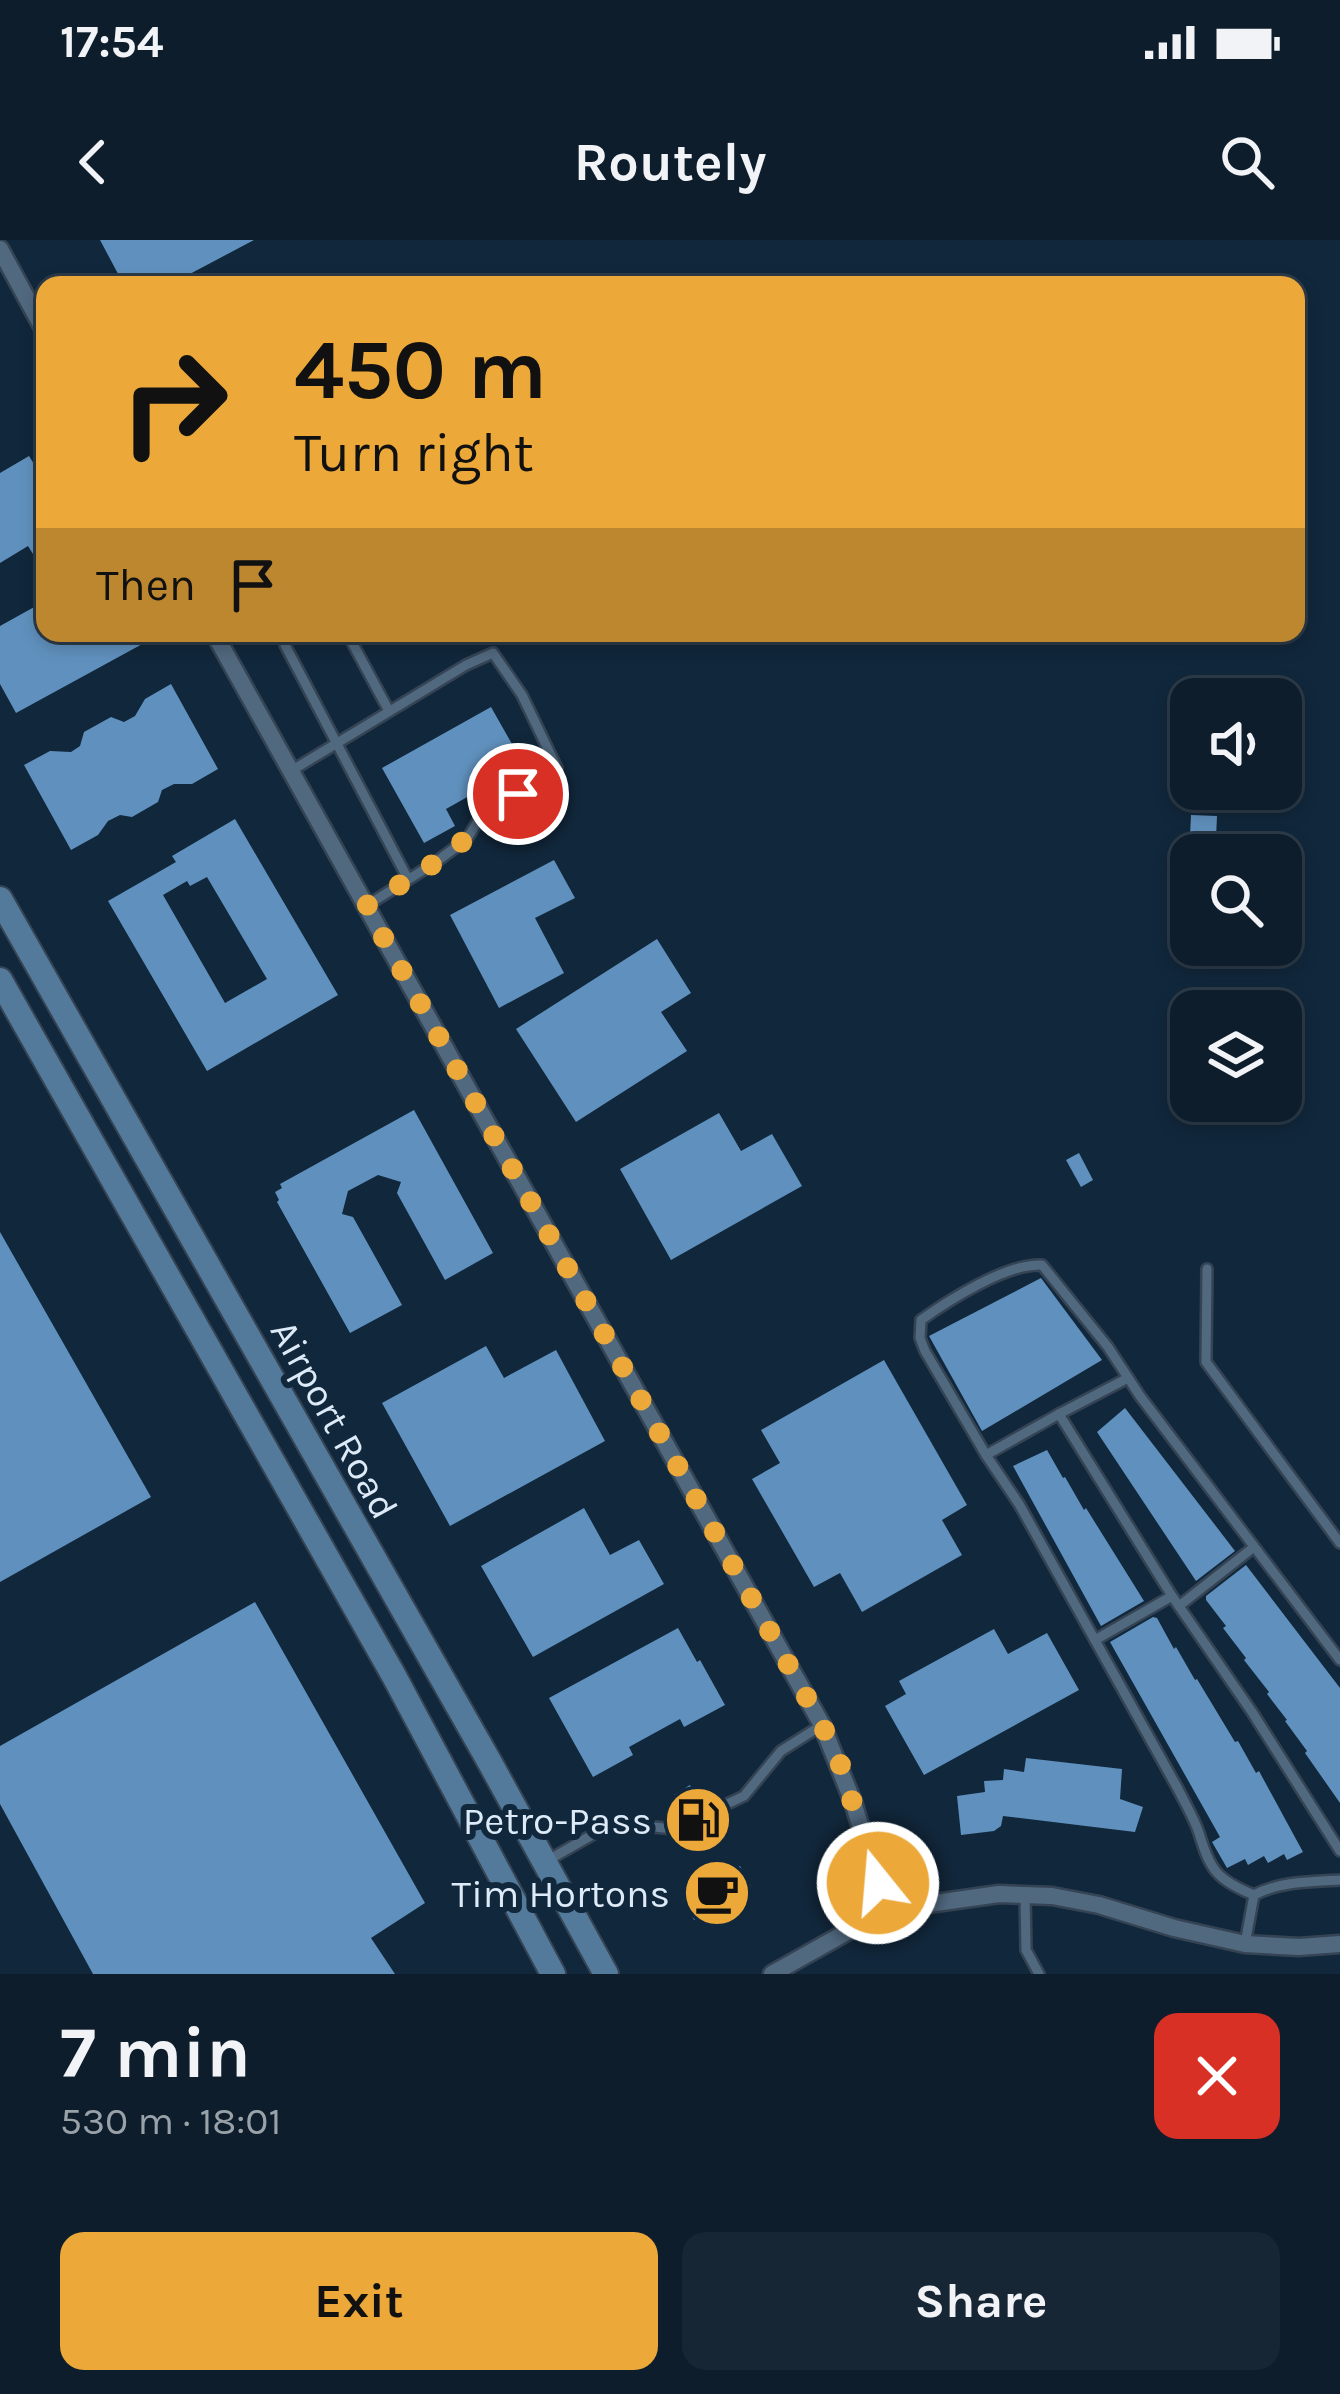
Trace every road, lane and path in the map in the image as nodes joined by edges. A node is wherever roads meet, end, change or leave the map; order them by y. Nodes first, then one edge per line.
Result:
1 (0, 249) edge
2 (36, 315) edge
3 (219, 642) edge
4 (352, 642) edge
5 (285, 645) dead end
6 (389, 711) junction
7 (335, 744) junction
8 (291, 771) junction
9 (409, 879) junction
10 (0, 899) edge
11 (366, 906) junction
12 (0, 980) edge
13 (1207, 1269) dead end
14 (1128, 1378) junction
15 (1059, 1414) junction
16 (986, 1455) junction
17 (1340, 1543) edge
18 (1254, 1547) junction
19 (1172, 1595) junction
20 (1180, 1606) junction
21 (1095, 1640) junction
22 (1340, 1660) edge
23 (822, 1725) junction
24 (706, 1814) dead end
25 (689, 1822) dead end
26 (1340, 1851) edge
27 (545, 1862) junction
28 (1340, 1880) edge
29 (1254, 1894) junction
30 (1024, 1895) junction
31 (886, 1910) junction
32 (1245, 1944) junction
33 (1340, 1944) edge
34 (554, 1974) edge
35 (606, 1974) edge
36 (772, 1974) edge
37 (1039, 1974) edge

1 - 2 street
3 - 8 street
4 - 6 lane
5 - 7 lane
6 - 7 lane
6 - 9 lane
7 - 8 lane
7 - 9 lane
8 - 11 street
9 - 11 lane
10 - 27 main road, Airport Road
11 - 23 street
12 - 34 main road, Airport Road
13 - 17 lane
14 - 15 lane
14 - 16 lane
14 - 18 lane
15 - 16 lane
15 - 19 lane
16 - 21 lane
18 - 20 lane
18 - 22 lane
19 - 20 lane
19 - 21 lane
20 - 26 lane
21 - 29 lane
23 - 24 lane
23 - 31 street
25 - 27 lane
27 - 35 main road, Airport Road
28 - 29 lane
29 - 32 lane
30 - 31 street
30 - 32 street
30 - 37 lane
31 - 36 street
32 - 33 street

